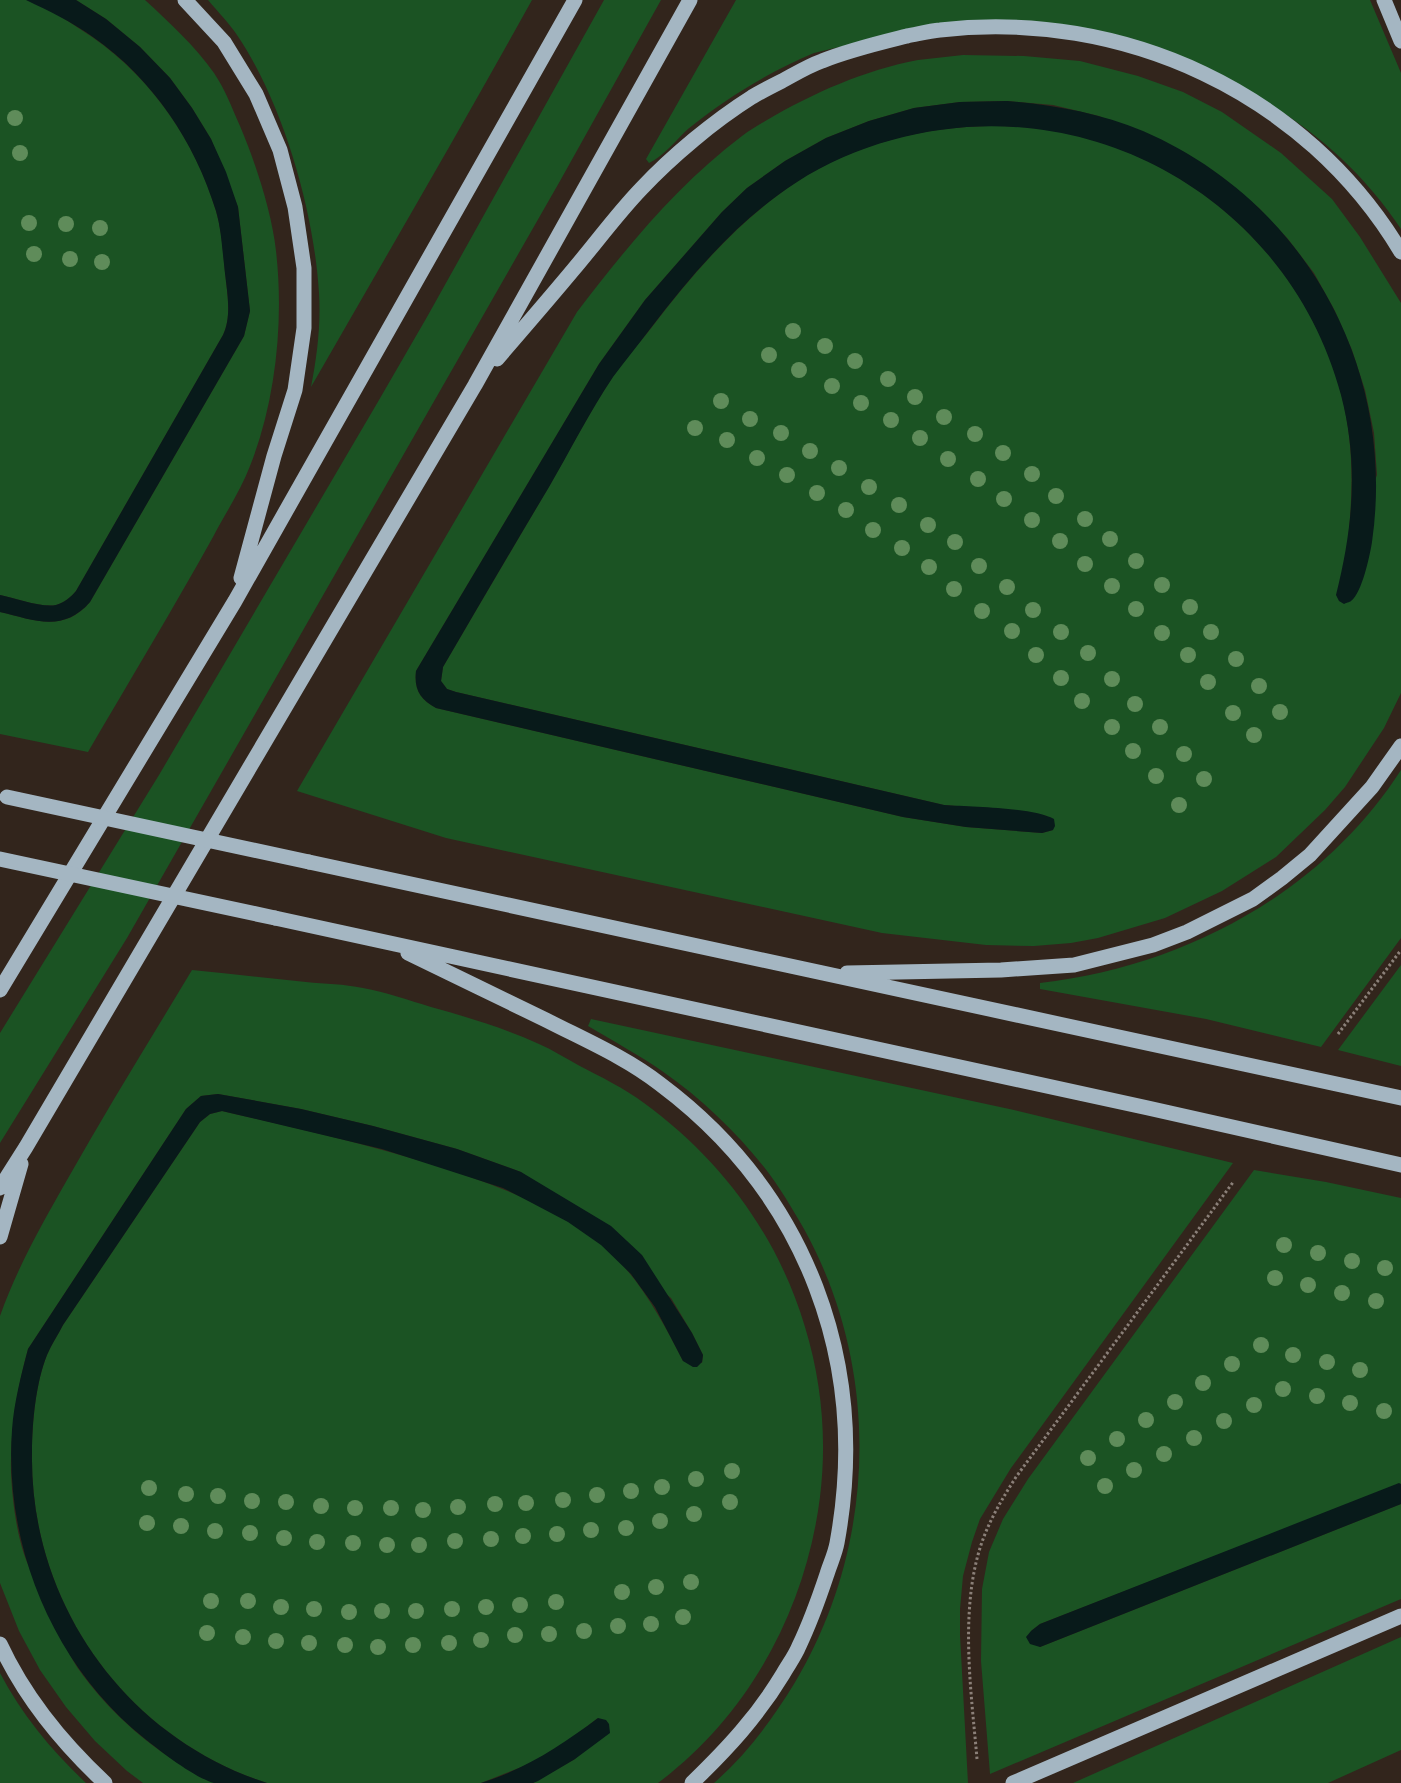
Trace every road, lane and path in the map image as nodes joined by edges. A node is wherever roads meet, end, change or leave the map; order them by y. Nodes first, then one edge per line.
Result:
1 (185, 0) edge
2 (575, 0) edge
3 (690, 0) edge
4 (1384, 0) edge
5 (1401, 41) edge
6 (1401, 252) edge
7 (475, 385) junction
8 (235, 601) junction
9 (1401, 746) edge
10 (3, 796) edge
11 (0, 859) edge
12 (386, 942) junction
13 (1401, 950) edge
14 (820, 973) junction
15 (0, 990) edge
16 (1338, 1034) dead end
17 (1401, 1098) edge
18 (26, 1147) junction
19 (1401, 1165) edge
20 (1234, 1181) dead end
21 (0, 1188) edge
22 (0, 1237) edge
23 (1401, 1616) edge
24 (0, 1644) edge
25 (976, 1759) dead end
26 (105, 1783) edge
27 (692, 1783) edge
28 (1013, 1783) edge

1 - 8 highway
2 - 8 highway
3 - 7 highway
4 - 5 highway
6 - 7 highway
7 - 18 highway
8 - 15 highway
9 - 14 highway
10 - 14 highway, bridge
11 - 12 highway, bridge
12 - 19 highway
12 - 27 highway
13 - 16 path
14 - 17 highway
18 - 21 highway
18 - 22 highway
20 - 25 path
23 - 28 highway
24 - 26 highway

